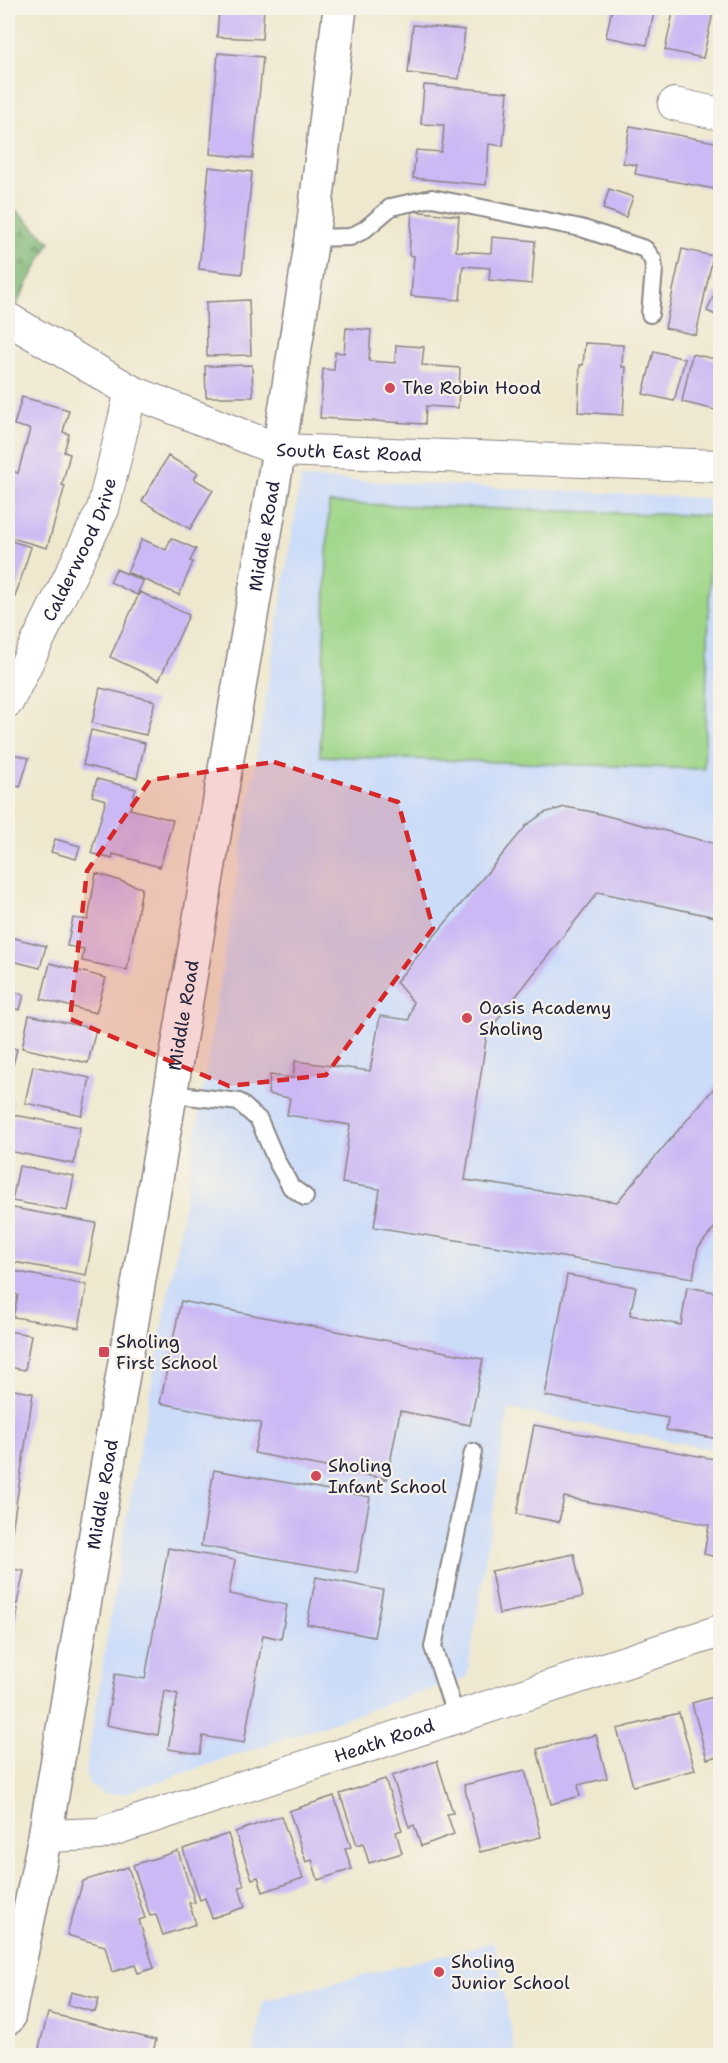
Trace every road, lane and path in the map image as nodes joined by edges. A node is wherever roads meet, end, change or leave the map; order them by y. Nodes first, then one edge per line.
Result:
1 (340, 8) edge
2 (674, 104) dead end
3 (720, 114) edge
4 (312, 238) junction
5 (650, 314) dead end
6 (8, 319) edge
7 (131, 391) junction
8 (279, 450) junction
9 (720, 466) edge
10 (8, 701) edge
11 (171, 1094) junction
12 (305, 1197) dead end
13 (473, 1452) dead end
14 (720, 1631) edge
15 (456, 1718) junction
16 (45, 1836) junction
17 (8, 2018) edge

1 - 4 street, Middle Road
2 - 3 street
4 - 5 lane
4 - 8 street, Middle Road
6 - 7 street, South East Road
7 - 8 street, South East Road
7 - 10 street, Calderwood Drive
8 - 9 street, South East Road
8 - 11 street, Middle Road
11 - 12 lane
11 - 16 street, Middle Road
13 - 15 lane
14 - 15 street, Heath Road
15 - 16 street, Heath Road
16 - 17 street, Middle Road

